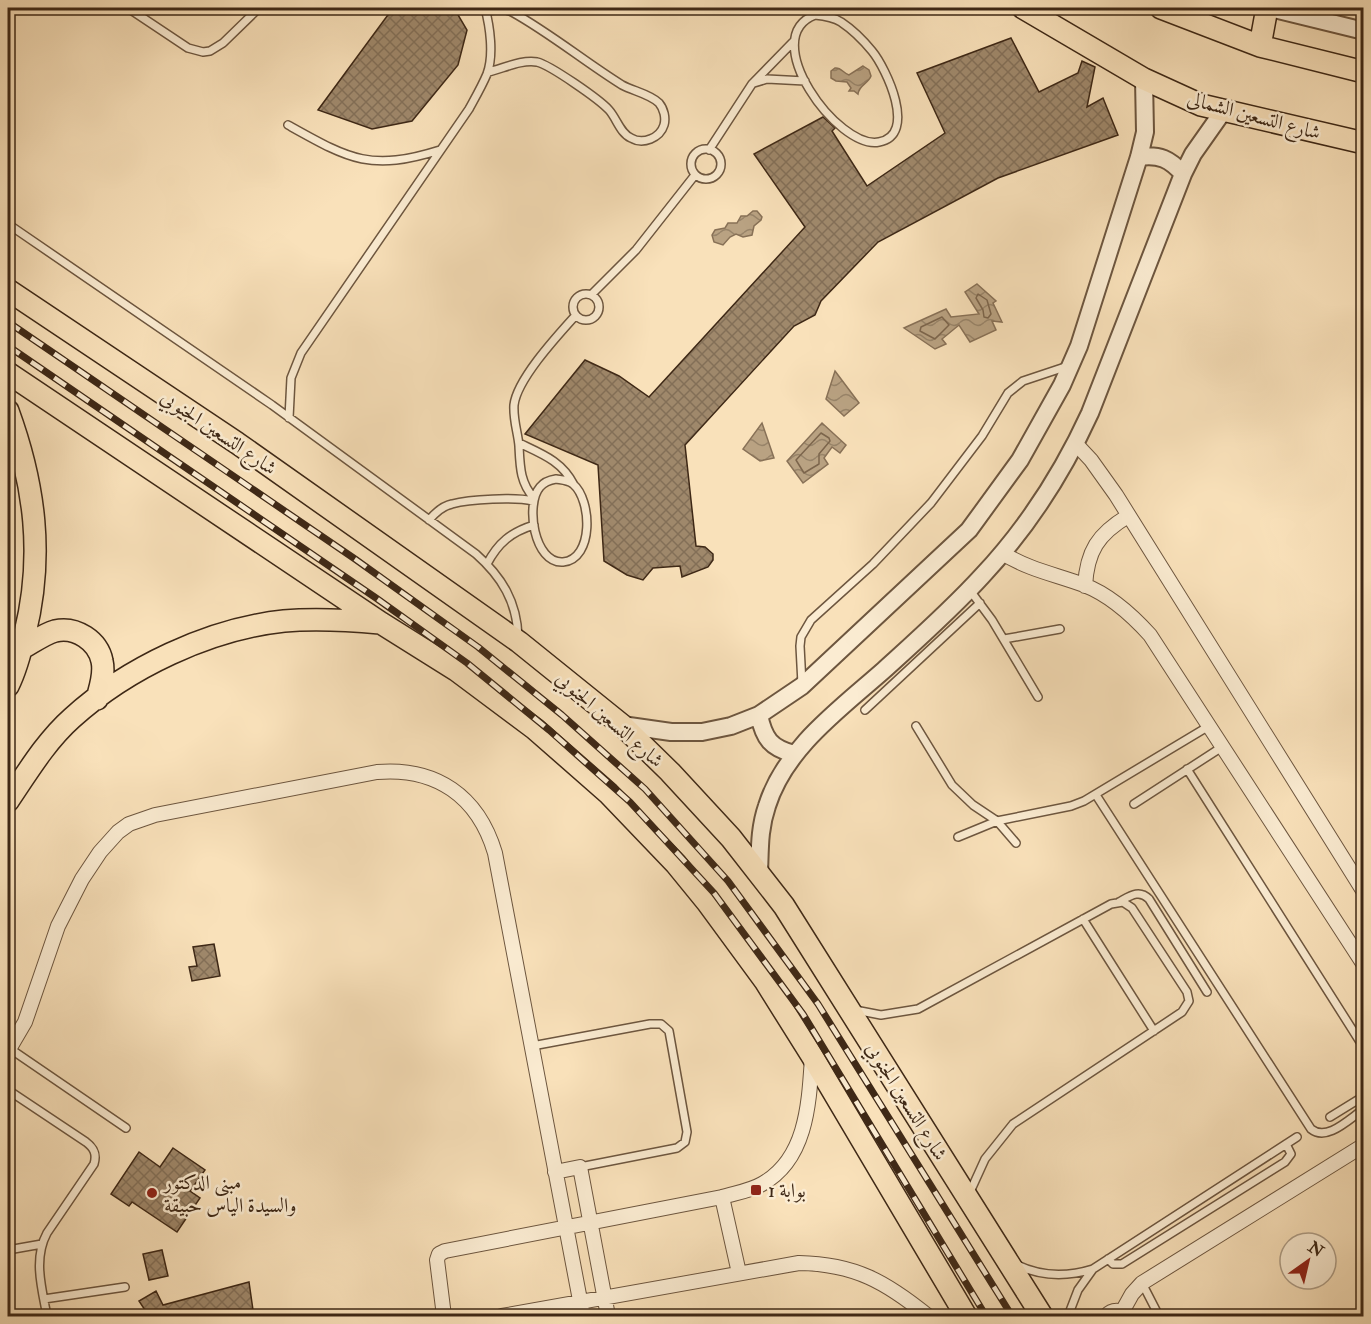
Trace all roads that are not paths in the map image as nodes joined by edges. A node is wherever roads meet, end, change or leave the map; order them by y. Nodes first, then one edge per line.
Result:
1 (128, 8) edge
2 (259, 8) edge
3 (1023, 8) edge
4 (1161, 8) edge
5 (1268, 8) edge
6 (485, 9) edge
7 (1364, 31) edge
8 (793, 42) junction
9 (1260, 46) junction
10 (488, 72) junction
11 (1364, 72) edge
12 (1144, 79) junction
13 (805, 81) junction
14 (752, 84) junction
15 (1224, 110) junction
16 (288, 126) dead end
17 (1364, 143) edge
18 (440, 150) junction
19 (709, 150) junction
20 (1139, 157) junction
21 (1183, 174) junction
22 (695, 175) junction
23 (8, 224) edge
24 (8, 290) edge
25 (591, 295) junction
26 (576, 315) junction
27 (1071, 365) junction
28 (8, 373) edge
29 (8, 411) edge
30 (289, 418) junction
31 (519, 443) junction
32 (1076, 444) junction
33 (574, 485) junction
34 (533, 499) junction
35 (1128, 516) junction
36 (429, 520) junction
37 (534, 525) junction
38 (1002, 553) junction
39 (488, 564) junction
40 (1085, 586) junction
41 (969, 589) junction
42 (980, 603) junction
43 (381, 623) junction
44 (1060, 629) dead end
45 (1004, 639) junction
46 (519, 642) junction
47 (21, 649) junction
48 (8, 686) edge
49 (802, 686) junction
50 (1038, 697) dead end
51 (97, 699) junction
52 (865, 710) dead end
53 (759, 715) junction
54 (622, 725) junction
55 (916, 726) dead end
56 (1209, 726) junction
57 (1222, 747) junction
58 (794, 754) junction
59 (1187, 769) junction
60 (1096, 795) junction
61 (8, 801) edge
62 (1134, 804) dead end
63 (997, 821) junction
64 (958, 837) dead end
65 (1016, 843) dead end
66 (759, 874) junction
67 (1364, 892) edge
68 (1119, 902) junction
69 (1083, 919) junction
70 (1364, 965) edge
71 (1207, 992) dead end
72 (848, 1008) junction
73 (1154, 1031) junction
74 (532, 1046) junction
75 (1364, 1048) edge
76 (8, 1050) edge
77 (812, 1056) junction
78 (8, 1090) edge
79 (1364, 1096) edge
80 (1364, 1109) edge
81 (1330, 1117) dead end
82 (126, 1128) dead end
83 (1297, 1137) dead end
84 (1286, 1144) junction
85 (1364, 1145) edge
86 (580, 1167) junction
87 (555, 1172) junction
88 (722, 1197) junction
89 (968, 1198) junction
90 (590, 1222) junction
91 (566, 1226) junction
92 (42, 1244) junction
93 (8, 1250) edge
94 (1007, 1260) junction
95 (1108, 1260) junction
96 (1093, 1269) junction
97 (739, 1273) junction
98 (1142, 1283) junction
99 (125, 1287) dead end
100 (44, 1299) junction
101 (605, 1299) junction
102 (581, 1310) edge
103 (1125, 1314) edge
104 (47, 1317) edge
105 (444, 1317) edge
106 (502, 1317) edge
107 (608, 1317) edge
108 (928, 1317) edge
109 (966, 1317) edge
110 (1042, 1317) edge
111 (1068, 1317) edge
112 (1106, 1317) edge
113 (1159, 1317) edge

1 - 2 lane
3 - 12 main road, شارع التسعين الشمالى
4 - 9 main road
5 - 7 street
5 - 9 main road
6 - 10 lane
6 - 10 lane
8 - 13 lane
8 - 13 lane
8 - 14 lane
9 - 11 main road
10 - 18 lane
12 - 15 main road, شارع التسعين الشمالى
12 - 20 street
13 - 14 lane
14 - 19 lane
15 - 17 main road, شارع التسعين الشمالى
15 - 21 street
16 - 18 lane
18 - 30 lane
19 - 22 lane
19 - 22 lane
20 - 21 street
20 - 27 street
21 - 32 street
22 - 25 lane
23 - 30 lane
24 - 46 main road, شارع التسعين الجنوبي
25 - 26 lane
25 - 26 lane
26 - 31 lane
27 - 49 street
27 - 49 lane
28 - 43 main road
29 - 47 main road
30 - 36 lane
31 - 33 lane
31 - 34 lane
32 - 35 street
32 - 38 street
33 - 34 lane
33 - 37 lane
34 - 36 lane
34 - 37 lane
35 - 40 street
35 - 67 street
36 - 39 lane
37 - 39 lane
38 - 40 street
38 - 41 street
39 - 46 lane
40 - 56 street
41 - 42 lane
41 - 58 street
42 - 45 lane
42 - 52 lane
43 - 51 main road
43 - 77 main road
44 - 45 lane
45 - 50 lane
46 - 54 main road, شارع التسعين الجنوبي
47 - 48 main road
47 - 51 main road
49 - 53 street
51 - 61 main road
53 - 54 street
53 - 58 street
54 - 66 main road, شارع التسعين الجنوبي
55 - 63 lane
56 - 57 street
56 - 60 lane
57 - 59 lane
57 - 70 street
58 - 66 street
59 - 62 lane
59 - 75 lane
60 - 63 lane
60 - 80 lane
63 - 64 lane
63 - 65 lane
66 - 72 main road, شارع التسعين الجنوبي
68 - 69 lane
68 - 71 lane
68 - 73 lane
69 - 72 lane
69 - 73 lane
72 - 89 main road, شارع التسعين الجنوبي
73 - 89 lane
74 - 76 street
74 - 86 lane
74 - 87 street
76 - 82 lane
77 - 88 street
77 - 109 main road
78 - 92 lane
79 - 81 lane
83 - 84 lane
84 - 95 lane
84 - 95 lane
85 - 98 street
86 - 87 street
86 - 90 street
87 - 91 street
88 - 90 street
88 - 97 street
89 - 94 main road, شارع التسعين الجنوبي
90 - 91 street
90 - 101 street
91 - 102 street
91 - 105 street
92 - 93 lane
92 - 100 lane
94 - 96 lane
94 - 110 main road, شارع التسعين الجنوبي
95 - 96 lane
96 - 111 lane
97 - 101 street
97 - 108 street
98 - 103 street
98 - 113 lane
99 - 100 lane
100 - 104 lane
101 - 102 street
101 - 107 street
102 - 106 street
103 - 112 street

